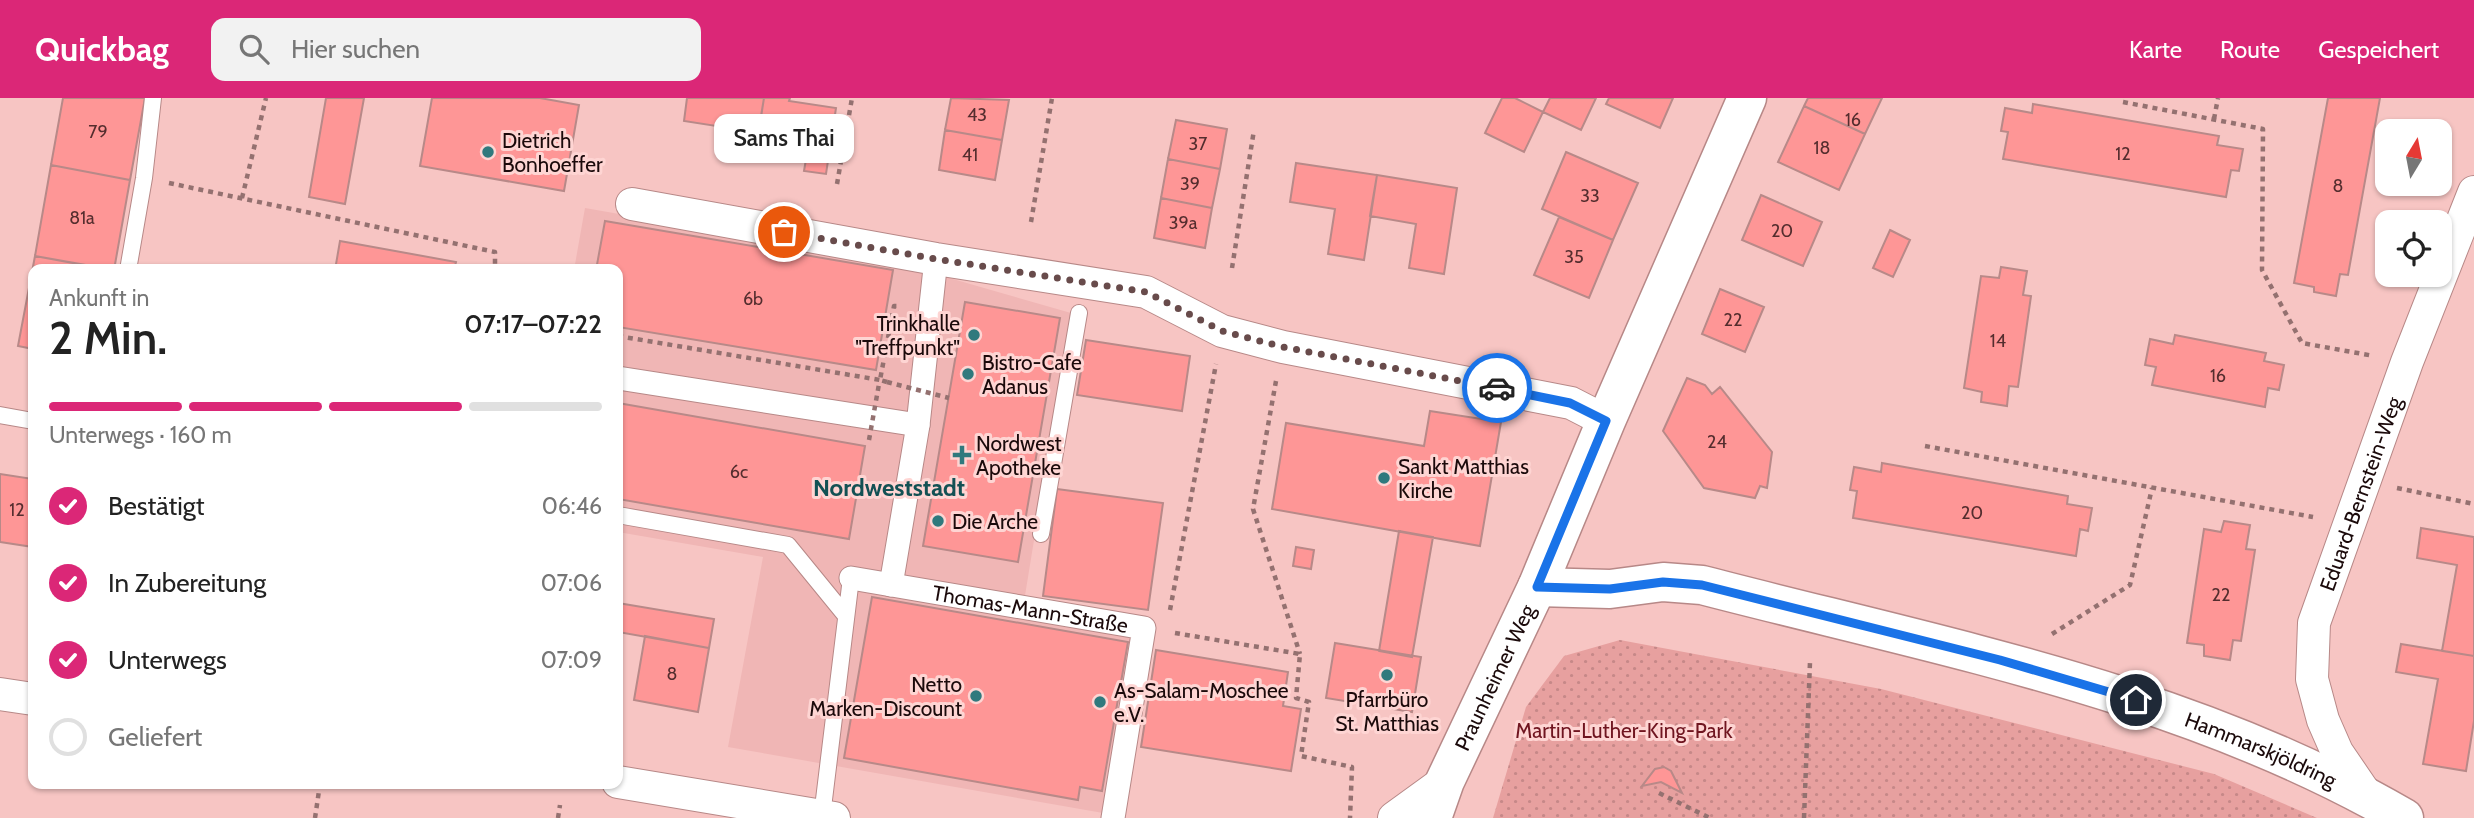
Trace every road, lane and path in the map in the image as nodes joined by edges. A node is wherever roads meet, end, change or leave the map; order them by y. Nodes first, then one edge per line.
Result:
1 (153, 98) edge
2 (266, 98) edge
3 (852, 98) edge
4 (1052, 98) edge
5 (1747, 98) edge
6 (2218, 98) edge
7 (2123, 102) dead end
8 (2214, 119) junction
9 (1254, 130) dead end
10 (144, 178) junction
11 (837, 184) dead end
12 (2474, 192) edge
13 (242, 198) junction
14 (632, 204) dead end
15 (1031, 222) dead end
16 (936, 259) junction
17 (129, 264) edge
18 (495, 264) edge
19 (1232, 268) dead end
20 (894, 306) dead end
21 (1079, 313) dead end
22 (623, 337) edge
23 (2376, 356) dead end
24 (1216, 363) dead end
25 (1278, 374) dead end
26 (623, 379) edge
27 (879, 382) junction
28 (949, 398) dead end
29 (0, 415) edge
30 (28, 420) edge
31 (1606, 421) junction
32 (918, 425) junction
33 (869, 440) dead end
34 (1925, 446) dead end
35 (2390, 486) dead end
36 (2152, 488) junction
37 (2474, 504) edge
38 (623, 516) edge
39 (2313, 517) dead end
40 (1041, 534) dead end
41 (851, 578) joint
42 (891, 585) junction
43 (1537, 587) junction
44 (846, 616) junction
45 (1155, 630) junction
46 (2046, 638) dead end
47 (1300, 654) junction
48 (1810, 662) dead end
49 (0, 694) edge
50 (28, 698) edge
51 (1445, 781) junction
52 (623, 783) edge
53 (319, 789) edge
54 (1659, 793) dead end
55 (2367, 796) junction
56 (560, 805) dead end
57 (828, 817) edge
58 (314, 818) edge
59 (558, 818) edge
60 (1113, 818) edge
61 (1350, 818) edge
62 (1394, 818) edge
63 (1432, 818) edge
64 (1710, 818) edge
65 (1804, 818) edge
66 (2404, 818) edge

1 - 10 lane
2 - 13 path
3 - 11 path
4 - 15 path
5 - 31 main road, Praunheimer Weg
6 - 8 path
7 - 8 path
8 - 23 path
9 - 19 path
10 - 13 path
10 - 17 lane
12 - 55 street, Eduard-Bernstein-Weg
13 - 18 path
14 - 16 street
16 - 31 street
16 - 32 street
20 - 27 path
21 - 40 lane
22 - 27 path
24 - 45 path
25 - 47 path
26 - 32 street
27 - 28 path, bridge
27 - 33 path, bridge
29 - 30 lane
31 - 43 main road, Praunheimer Weg
32 - 42 street
34 - 36 path
35 - 37 path
36 - 39 path
36 - 46 path
38 - 44 lane
41 - 42 street, Thomas-Mann-Straße
41 - 44 lane
42 - 45 street, Thomas-Mann-Straße
43 - 51 main road, Praunheimer Weg
43 - 55 main road, Hammarskjöldring
44 - 57 lane
45 - 47 path
45 - 60 street, Thomas-Mann-Straße
47 - 61 path
48 - 65 path
49 - 50 street
51 - 62 street
51 - 63 main road, Praunheimer Weg
52 - 57 street
53 - 58 path
54 - 64 path
55 - 66 main road, Hammarskjöldring
56 - 59 path

